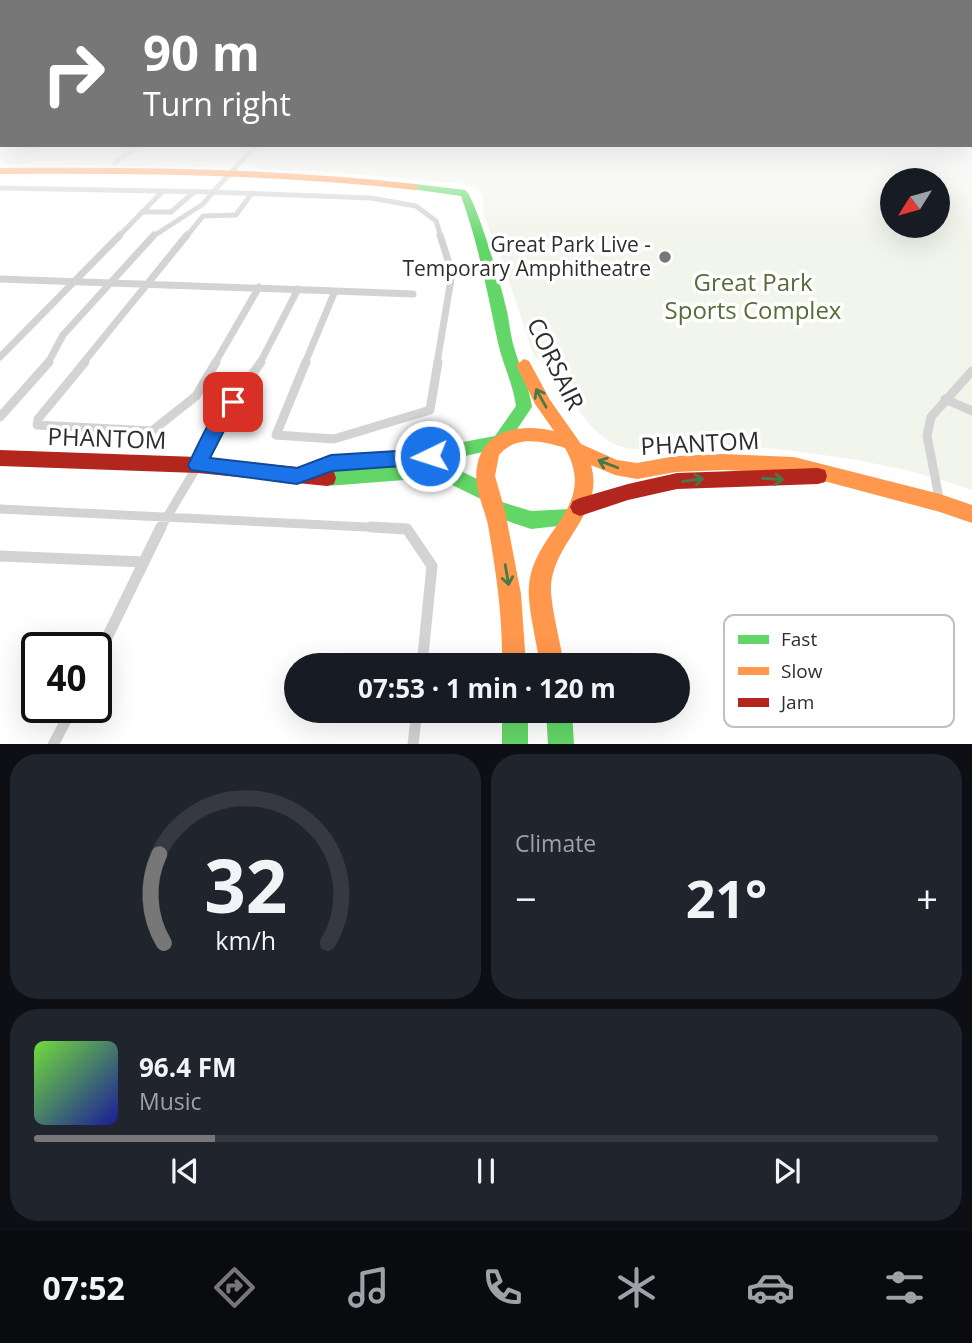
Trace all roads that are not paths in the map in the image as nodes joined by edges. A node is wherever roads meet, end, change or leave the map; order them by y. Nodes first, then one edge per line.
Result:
1 (125, 174) edge
2 (230, 176) junction
3 (0, 178) edge
4 (0, 188) edge
5 (163, 191) junction
6 (194, 192) junction
7 (213, 192) junction
8 (252, 193) junction
9 (142, 212) junction
10 (0, 279) edge
11 (76, 280) junction
12 (111, 281) junction
13 (149, 283) junction
14 (259, 288) junction
15 (298, 289) junction
16 (335, 291) junction
17 (413, 294) dead end
18 (499, 305) junction
19 (0, 357) edge
20 (972, 371) edge
21 (945, 399) junction
22 (972, 411) edge
23 (0, 418) edge
24 (501, 441) junction
25 (574, 447) junction
26 (0, 458) edge
27 (198, 465) junction
28 (827, 475) junction
29 (297, 476) junction
30 (491, 501) junction
31 (940, 503) junction
32 (0, 509) edge
33 (575, 513) junction
34 (972, 514) edge
35 (166, 516) junction
36 (0, 556) edge
37 (144, 562) junction
38 (110, 632) edge
39 (423, 653) edge
40 (514, 653) edge
41 (550, 653) edge
42 (64, 723) edge
43 (415, 723) edge
44 (515, 723) edge
45 (560, 723) edge
46 (53, 744) edge
47 (413, 744) edge
48 (515, 744) edge
49 (561, 744) edge

1 - 2 street, CORSAIR
2 - 3 street, CORSAIR
2 - 7 lane
2 - 18 street, CORSAIR
4 - 5 lane
5 - 6 lane
5 - 9 lane
6 - 7 lane
6 - 9 lane
7 - 8 lane
7 - 12 lane
8 - 13 lane
8 - 16 lane
9 - 11 lane
10 - 11 lane
11 - 12 lane
11 - 19 lane
12 - 13 lane
12 - 23 lane
13 - 14 lane
13 - 14 lane
14 - 15 lane
15 - 16 lane
15 - 27 lane
16 - 17 lane
18 - 24 street, CORSAIR
25 -> 18 street, CORSAIR
20 - 21 lane
21 - 22 lane
21 - 31 lane
24 - 25 street
24 - 29 street, PHANTOM
24 - 30 street
28 -> 25 street, PHANTOM
25 - 33 street
26 - 27 street, PHANTOM
27 - 29 street, PHANTOM
27 - 35 lane
28 - 31 street, PHANTOM
33 -> 28 street, PHANTOM
29 - 30 street, PHANTOM
30 - 33 street
30 -> 40 street
31 - 34 street, PHANTOM
32 - 35 lane
33 - 41 street
35 - 37 lane
35 - 39 lane
36 - 37 lane
37 - 38 lane
42 - 46 lane
43 - 47 lane
44 - 48 street
45 - 49 street

